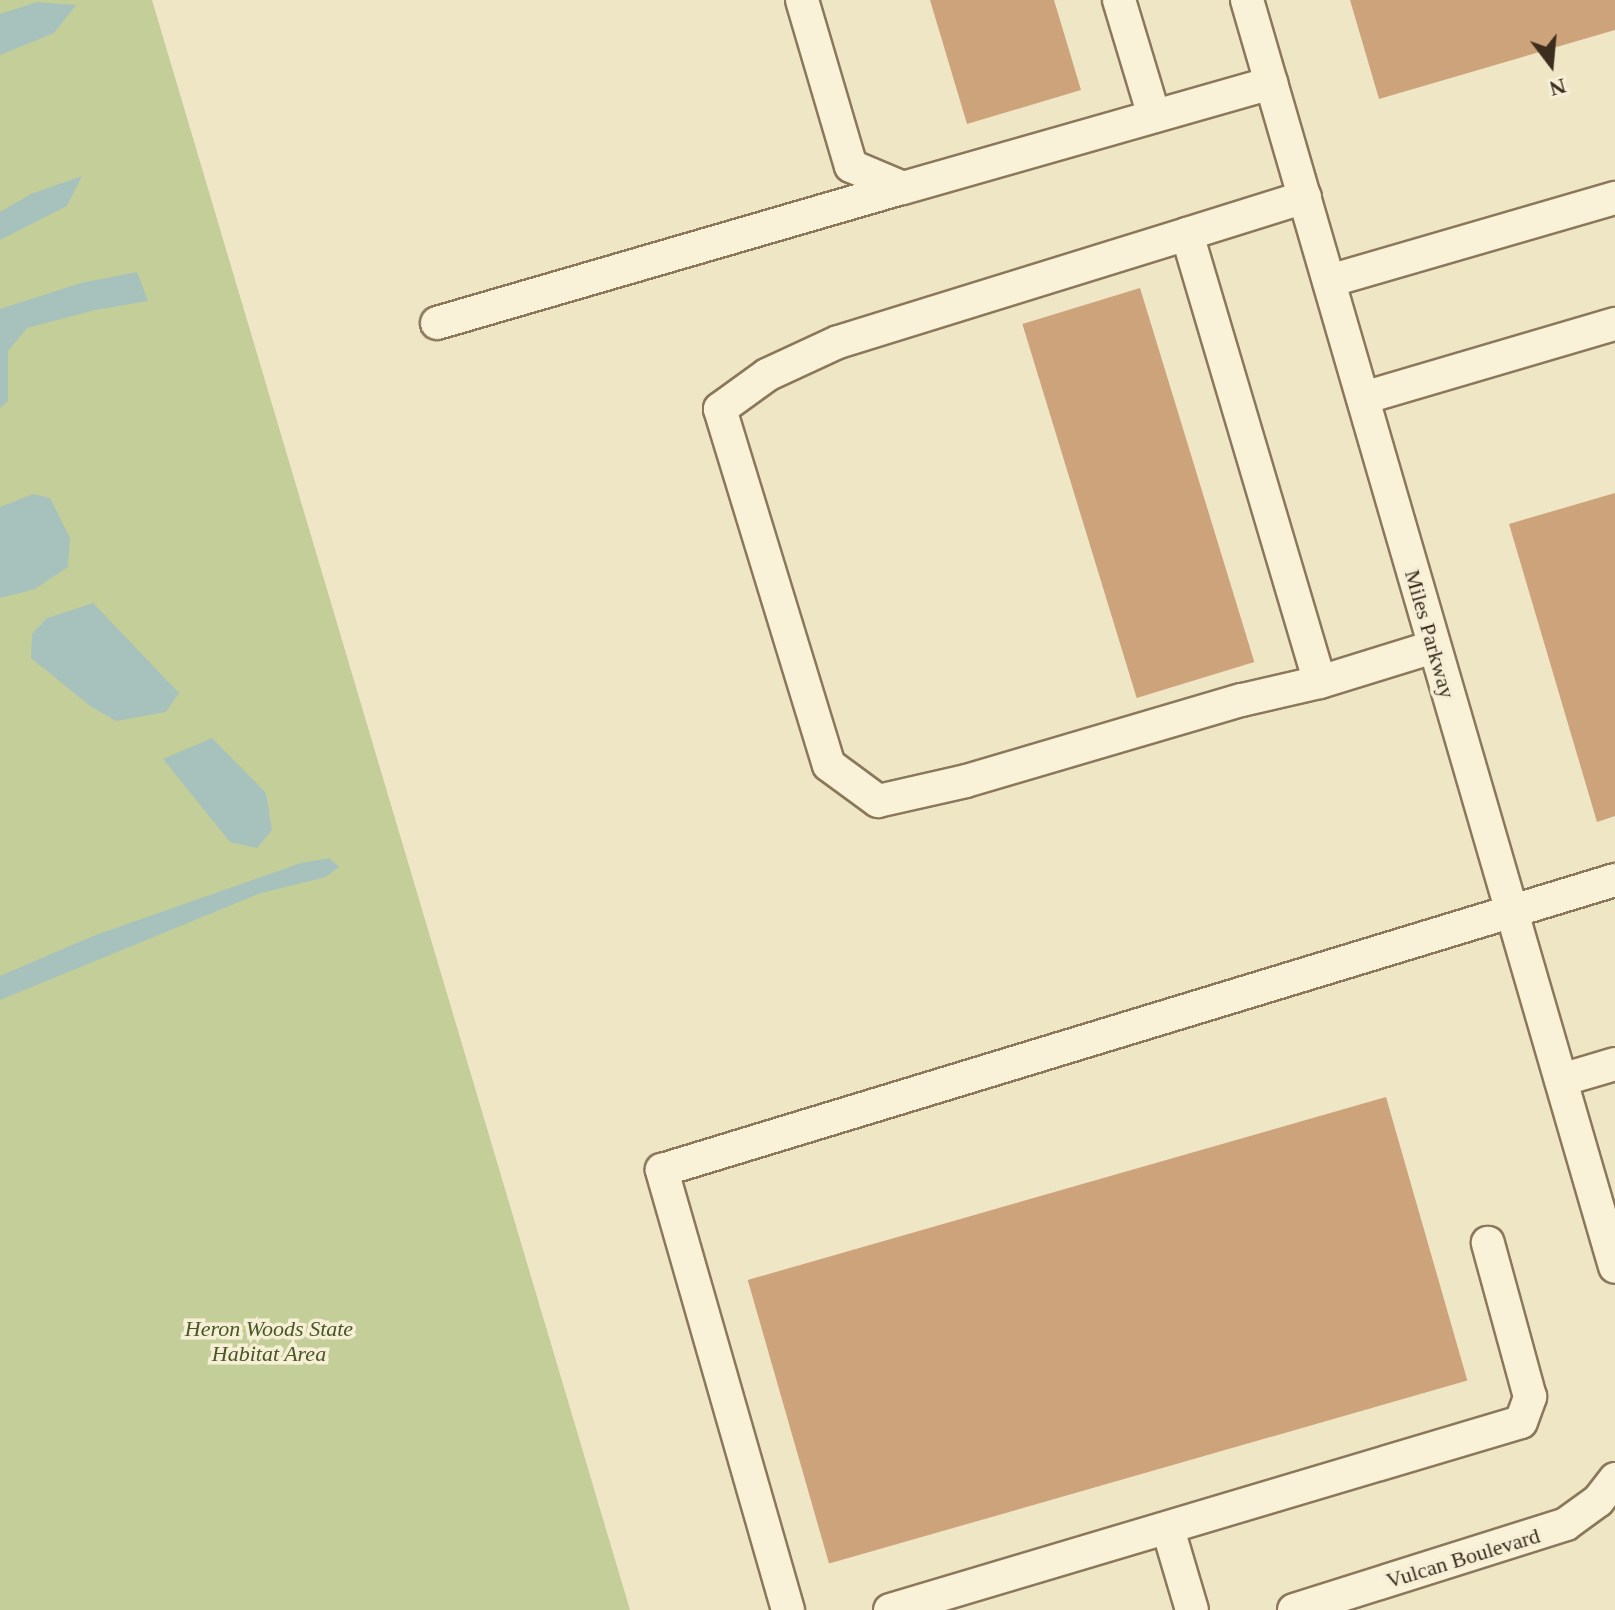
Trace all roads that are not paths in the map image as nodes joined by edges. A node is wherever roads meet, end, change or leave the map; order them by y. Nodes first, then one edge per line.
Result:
1 (802, 0) edge
2 (1119, 0) edge
3 (1247, 0) edge
4 (1271, 83) junction
5 (1154, 116) junction
6 (903, 188) junction
7 (1305, 197) junction
8 (1615, 198) edge
9 (1187, 234) junction
10 (1329, 281) junction
11 (437, 323) dead end
12 (1615, 324) edge
13 (1363, 398) junction
14 (1433, 647) junction
15 (1320, 682) junction
16 (1615, 880) edge
17 (1512, 911) junction
18 (1615, 1064) edge
19 (1561, 1080) junction
20 (1488, 1243) dead end
21 (1615, 1267) edge
22 (1615, 1479) edge
23 (1168, 1529) junction
24 (788, 1610) edge
25 (890, 1610) edge
26 (1192, 1610) edge
27 (1294, 1610) edge

1 - 6 street
2 - 5 street
3 - 4 street, Miles Parkway
4 - 5 street
4 - 7 street, Miles Parkway
5 - 6 street
6 - 11 street
7 - 9 street
7 - 10 street, Miles Parkway
8 - 10 street
9 - 15 street
9 - 15 street
10 - 13 street, Miles Parkway
12 - 13 street
13 - 14 street, Miles Parkway
14 - 15 street
14 - 17 street, Miles Parkway
16 - 17 street
17 - 19 street, Miles Parkway
17 - 24 street
18 - 19 street
19 - 21 street, Miles Parkway
20 - 23 street
22 - 27 street, Vulcan Boulevard
23 - 25 street
23 - 26 street

